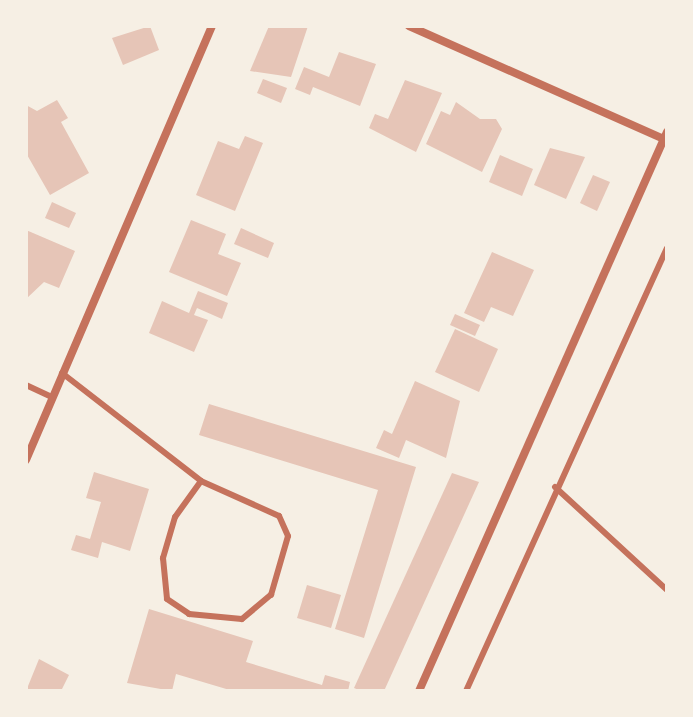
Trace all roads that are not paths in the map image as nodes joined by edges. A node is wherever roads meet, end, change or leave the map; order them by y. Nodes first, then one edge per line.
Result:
1 (212, 26) edge
2 (409, 26) edge
3 (665, 135) edge
4 (667, 248) edge
5 (62, 373) junction
6 (26, 385) edge
7 (52, 397) junction
8 (26, 460) edge
9 (201, 481) junction
10 (555, 487) junction
11 (667, 590) edge
12 (419, 691) edge
13 (466, 691) edge

1 - 5 street
2 - 3 street
3 - 12 street
4 - 10 lane
5 - 7 street
5 - 9 lane
6 - 7 lane
7 - 8 street
9 - 9 lane
10 - 11 lane
10 - 13 lane

